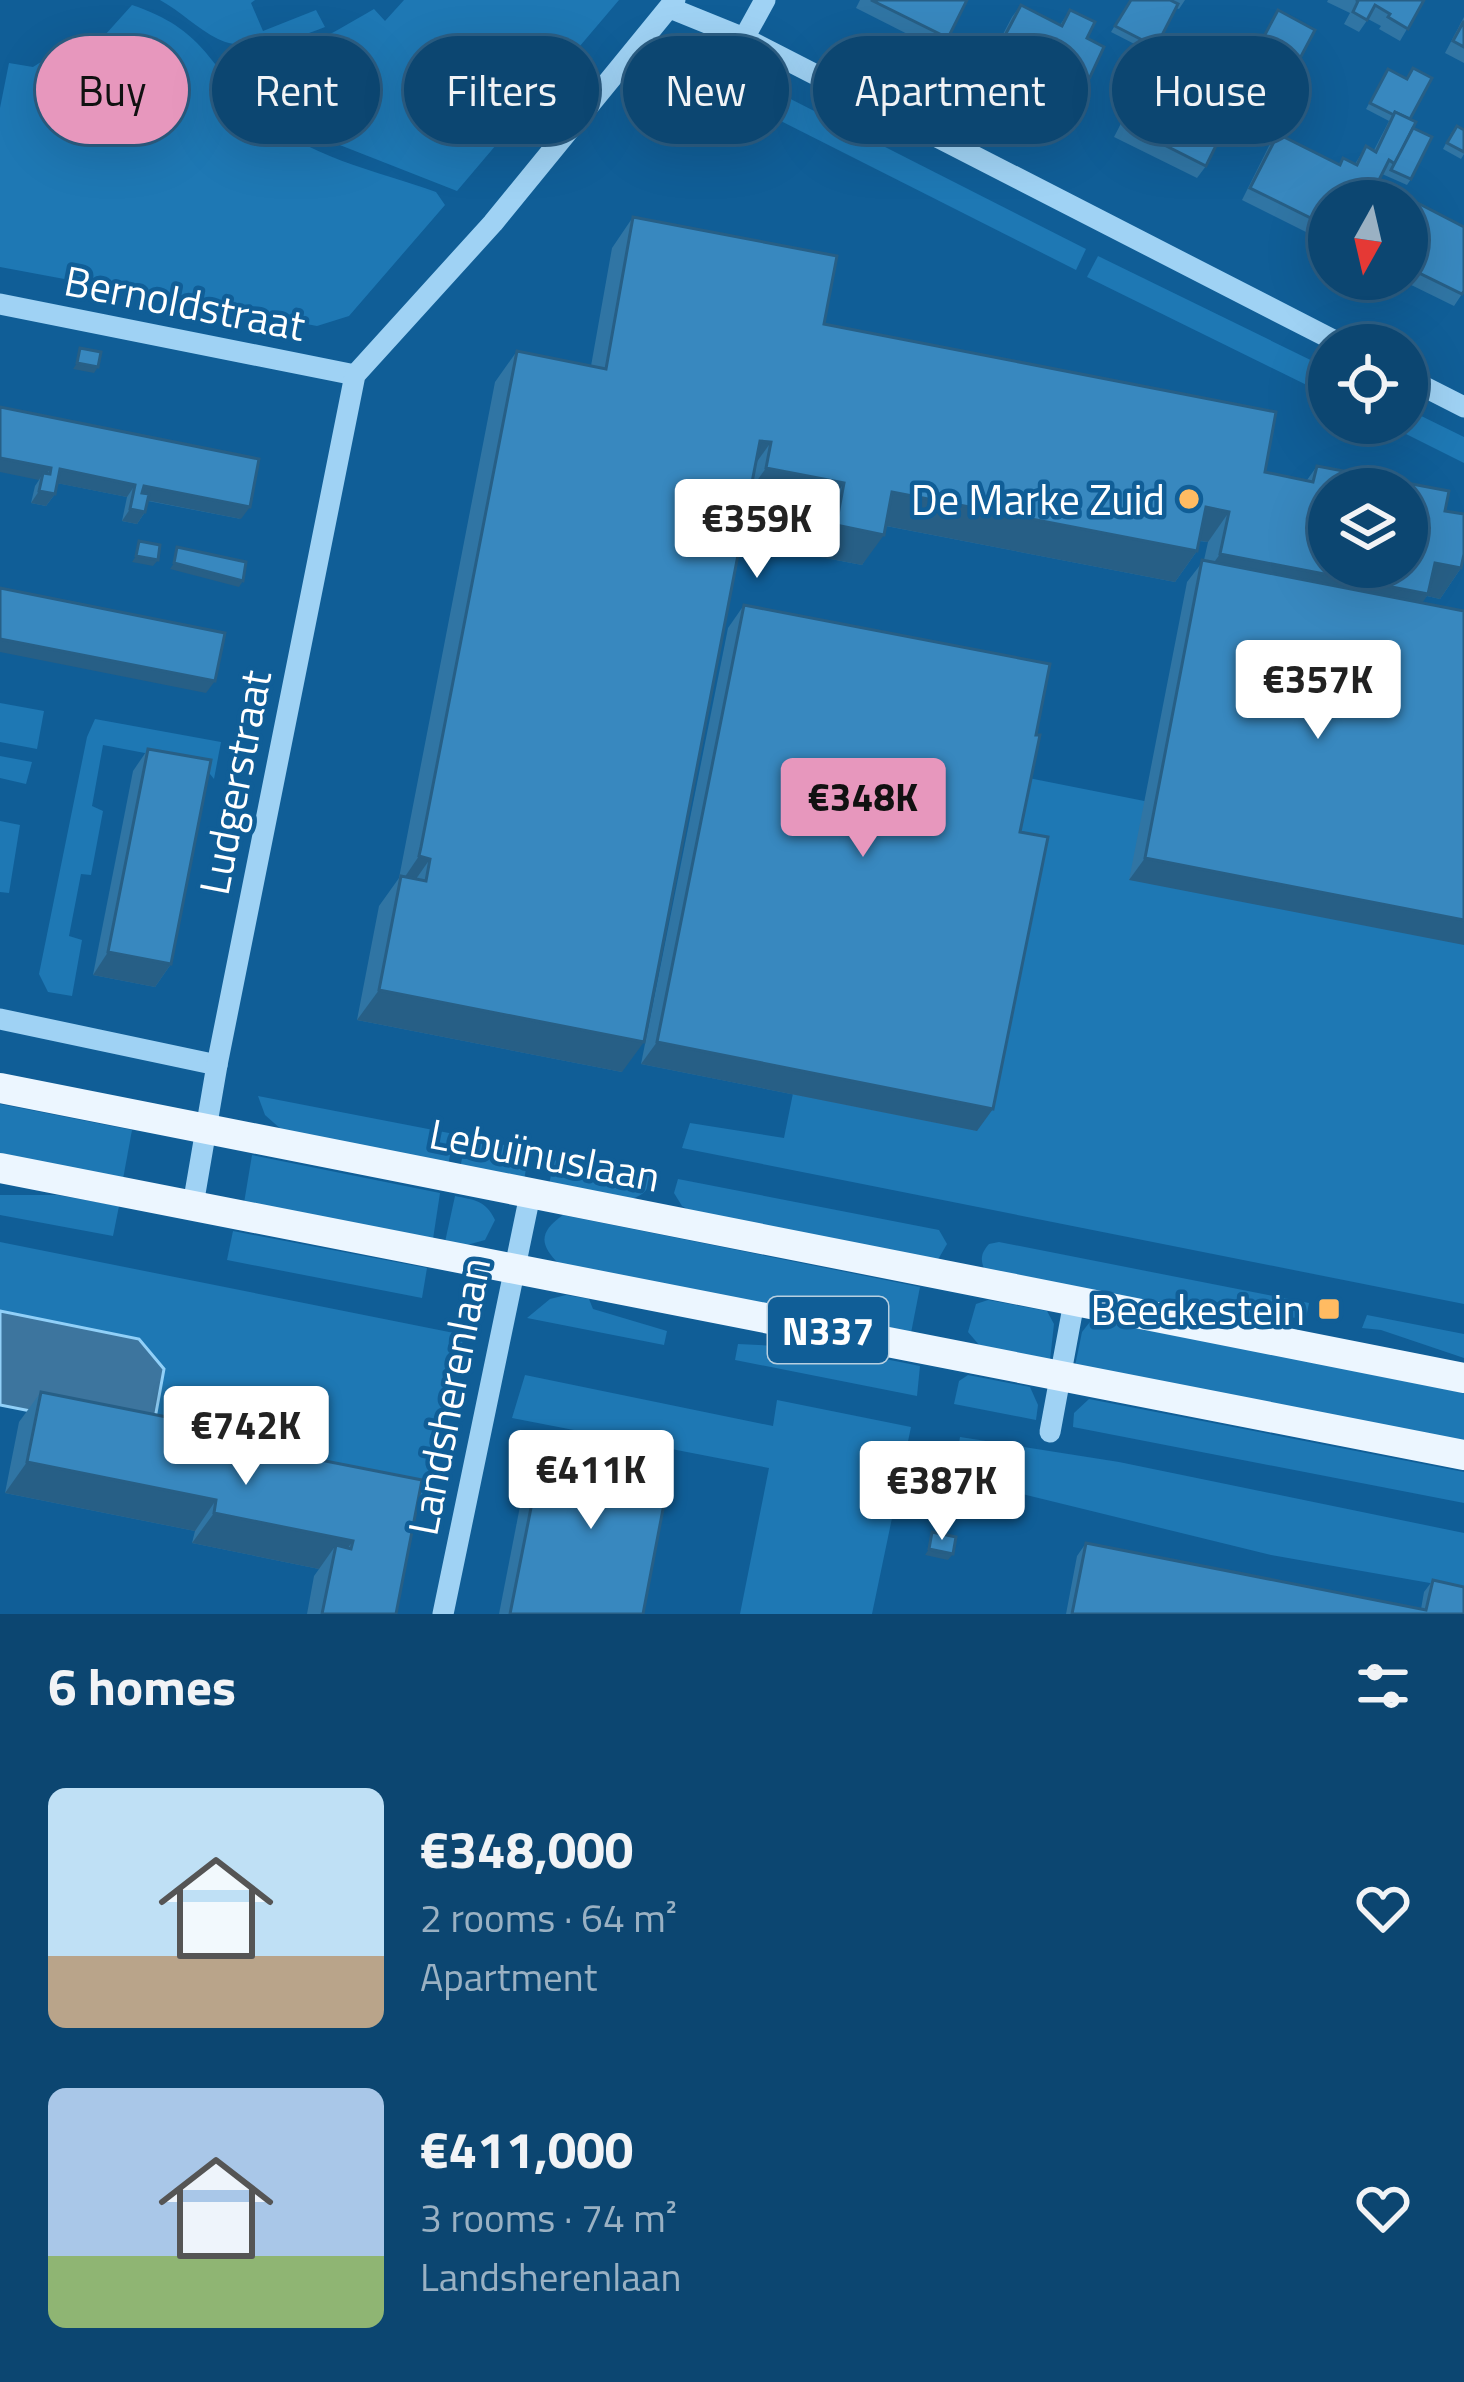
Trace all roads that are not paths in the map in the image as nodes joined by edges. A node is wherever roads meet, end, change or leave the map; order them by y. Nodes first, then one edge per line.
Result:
1 (765, 0) edge
2 (673, 4) edge
3 (740, 36) edge
4 (745, 36) edge
5 (789, 61) edge
6 (0, 304) edge
7 (1308, 327) edge
8 (355, 375) junction
9 (1428, 389) edge
10 (1464, 407) edge
11 (0, 1019) edge
12 (217, 1065) junction
13 (0, 1088) edge
14 (206, 1128) junction
15 (0, 1168) edge
16 (530, 1195) junction
17 (193, 1205) junction
18 (513, 1268) junction
19 (1074, 1302) junction
20 (1060, 1376) junction
21 (1464, 1378) edge
22 (1049, 1432) dead end
23 (1464, 1455) edge
24 (443, 1614) edge

1 - 4 street
2 - 3 street
2 - 8 street
5 - 7 street
6 - 8 street, Bernoldstraat
8 - 12 street, Ludgerstraat
9 - 10 street
11 - 12 street
12 - 14 street, Ludgerstraat
13 - 14 main road, Lebuïnuslaan / N337
14 - 16 main road, Lebuïnuslaan / N337
14 - 17 street, Ludgerstraat
15 - 17 main road, N337
16 - 18 street, Landsherenlaan
16 - 19 main road, Lebuïnuslaan / N337
17 - 18 main road, N337
18 - 20 main road, N337
18 - 24 street, Landsherenlaan
19 - 20 street
19 - 21 main road, Lebuïnuslaan / N337
20 - 22 street
20 - 23 main road, N337

